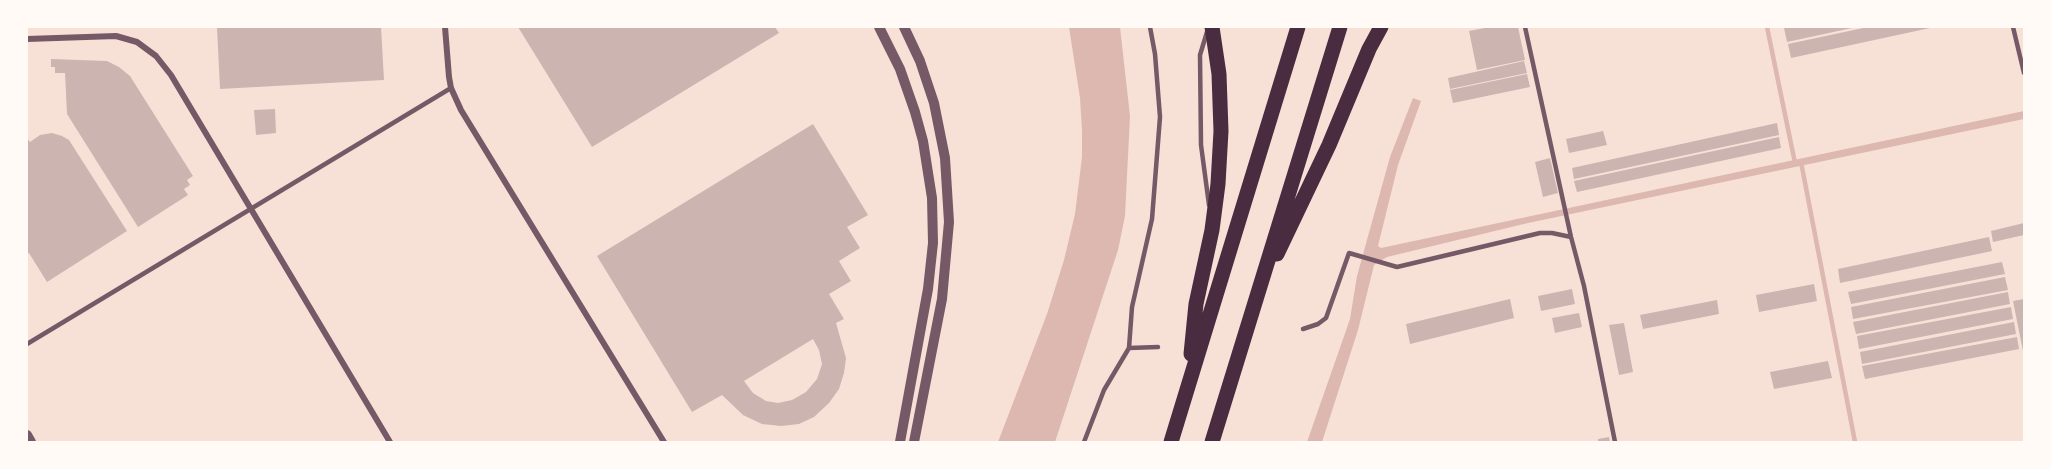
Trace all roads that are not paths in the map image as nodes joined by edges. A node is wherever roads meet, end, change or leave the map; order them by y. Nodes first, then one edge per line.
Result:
1 (445, 27) edge
2 (879, 27) edge
3 (904, 27) edge
4 (1150, 27) edge
5 (1211, 27) edge
6 (1298, 27) edge
7 (1340, 27) edge
8 (1381, 27) edge
9 (1525, 27) edge
10 (2013, 27) edge
11 (27, 39) edge
12 (2024, 73) edge
13 (451, 88) junction
14 (249, 209) junction
15 (1571, 237) junction
16 (1254, 303) junction
17 (1303, 329) dead end
18 (27, 344) edge
19 (1158, 347) dead end
20 (1129, 348) junction
21 (1187, 389) junction
22 (27, 435) edge
23 (31, 442) edge
24 (390, 442) edge
25 (664, 442) edge
26 (900, 442) edge
27 (914, 442) edge
28 (1084, 442) edge
29 (1171, 442) edge
30 (1212, 442) edge
31 (1615, 442) edge

1 - 13 street
2 - 26 street
3 - 27 street
4 - 20 lane
5 - 21 highway
6 - 21 highway
7 - 16 highway
8 - 16 highway
9 - 15 lane
10 - 12 lane
11 - 14 street
13 - 14 lane
13 - 25 street
14 - 18 lane
14 - 24 street
15 - 17 lane
15 - 31 lane
16 - 30 highway
19 - 20 lane
20 - 28 lane
21 - 29 highway
22 - 23 street

